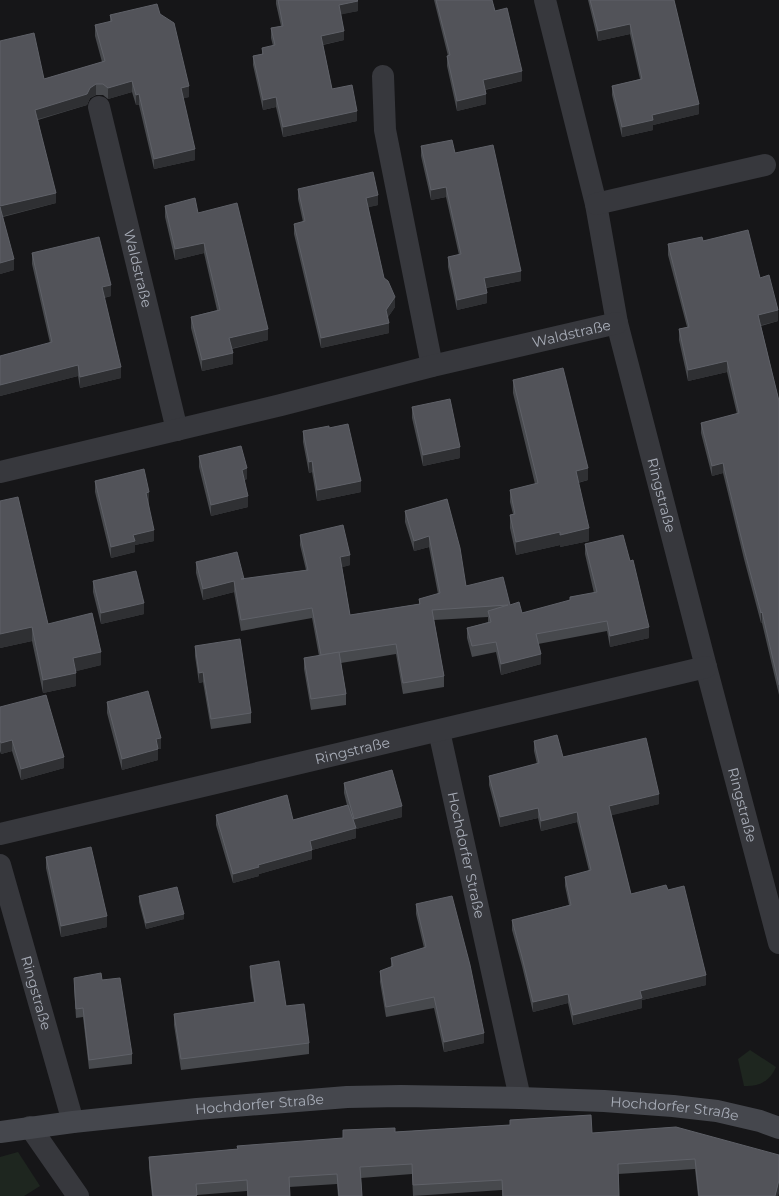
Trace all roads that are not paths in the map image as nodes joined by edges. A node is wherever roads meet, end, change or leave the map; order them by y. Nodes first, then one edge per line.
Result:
1 (545, 0) edge
2 (383, 76) dead end
3 (100, 107) dead end
4 (765, 165) dead end
5 (596, 204) junction
6 (617, 323) junction
7 (432, 366) junction
8 (177, 430) junction
9 (0, 472) edge
10 (706, 667) junction
11 (439, 731) junction
12 (0, 834) edge
13 (0, 865) edge
14 (779, 943) edge
15 (520, 1098) junction
16 (73, 1122) junction
17 (30, 1127) junction
18 (779, 1128) edge
19 (0, 1132) edge
20 (78, 1196) edge

1 - 5 street, Waldstraße
2 - 7 street
3 - 8 street, Waldstraße
4 - 5 street
5 - 6 street, Waldstraße
6 - 7 street, Waldstraße
6 - 10 street, Ringstraße
7 - 8 street, Waldstraße
8 - 9 street, Waldstraße
10 - 11 street, Ringstraße
10 - 14 street, Ringstraße
11 - 12 street, Ringstraße
11 - 15 street, Hochdorfer Straße
13 - 16 street, Ringstraße
15 - 16 street, Hochdorfer Straße
15 - 18 street, Hochdorfer Straße
16 - 17 street, Hochdorfer Straße
17 - 19 street, Hochdorfer Straße
17 - 20 street

